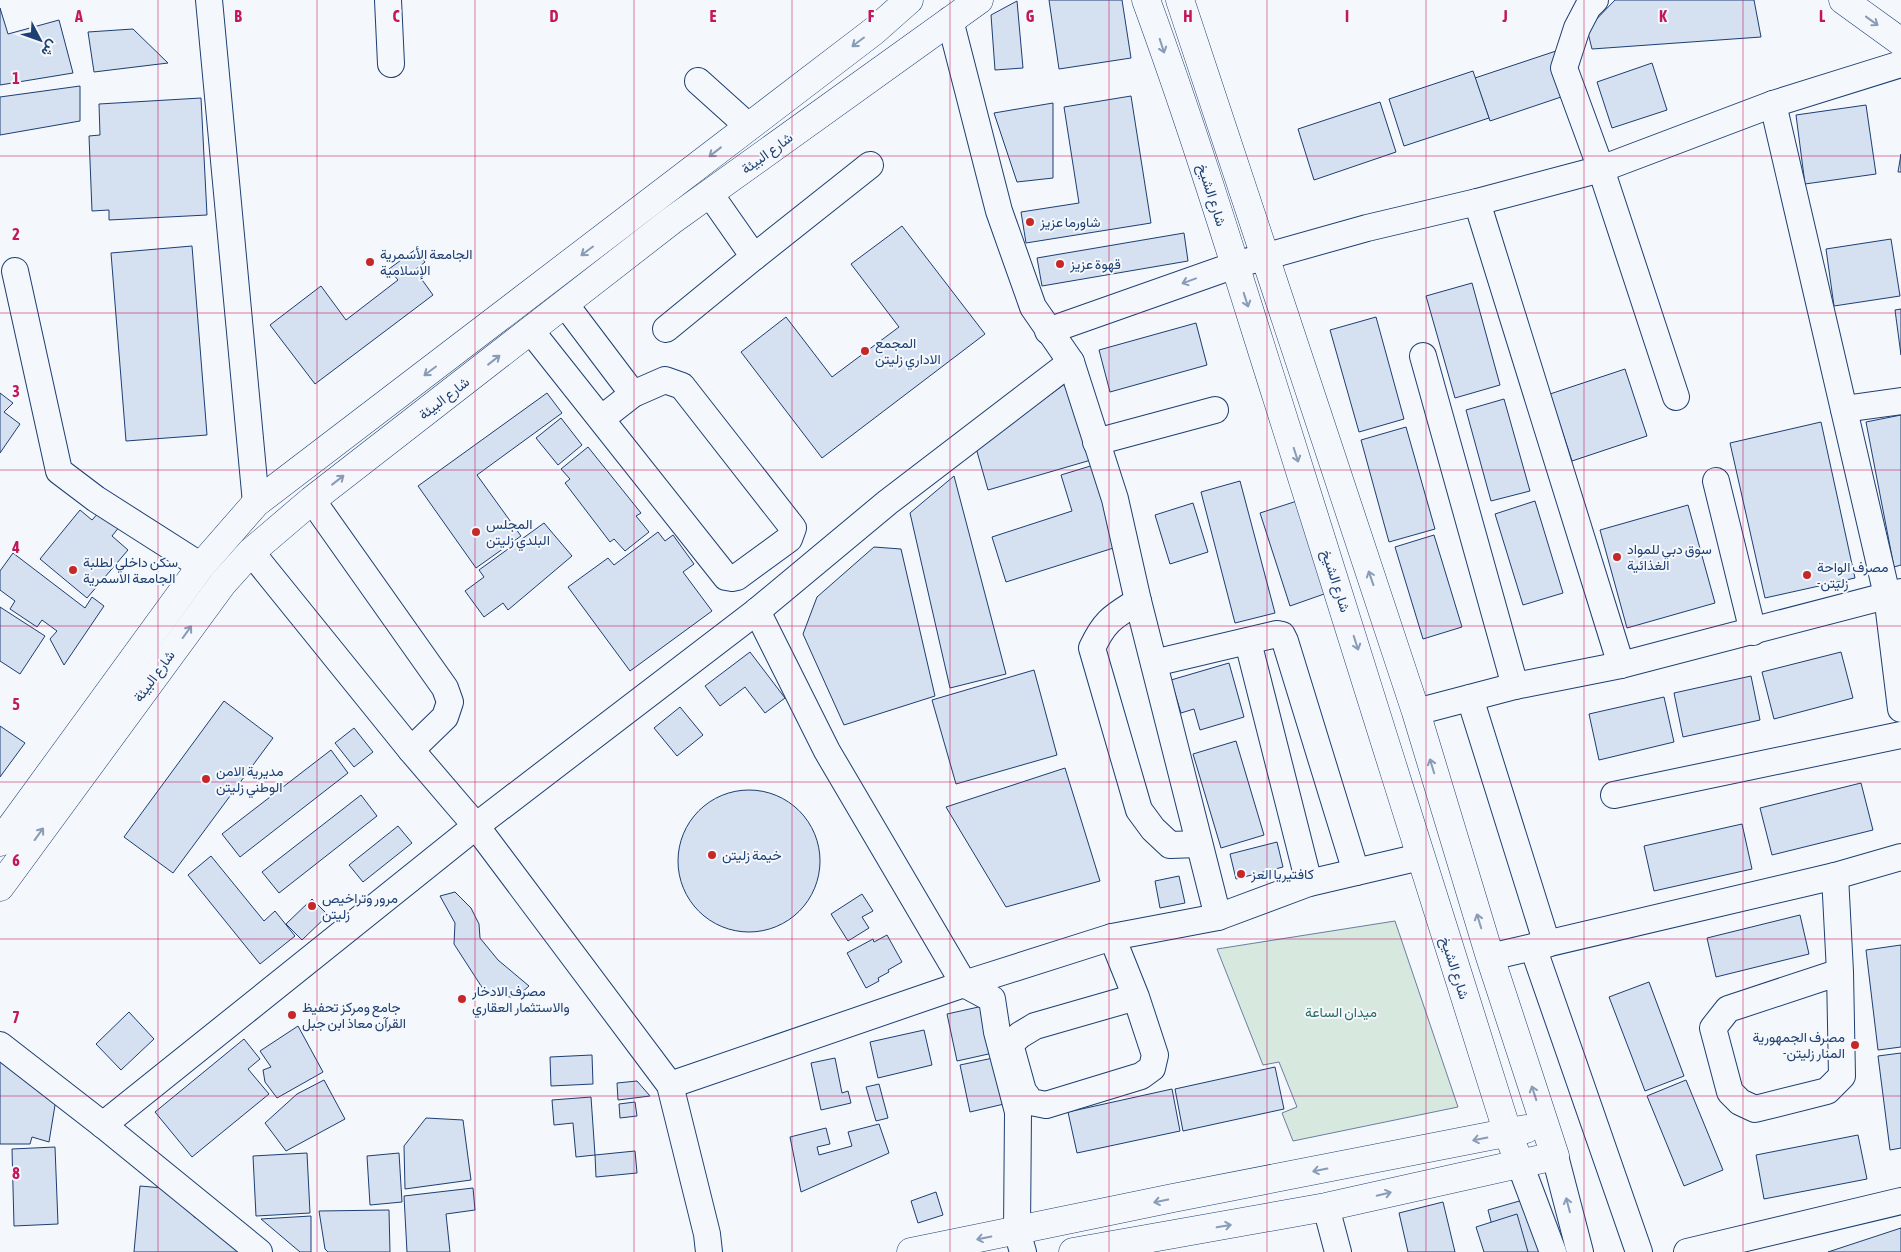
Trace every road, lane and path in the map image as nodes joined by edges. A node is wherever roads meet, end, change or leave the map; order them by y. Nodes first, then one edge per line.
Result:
1 (209, 0) edge
2 (388, 0) edge
3 (909, 0) edge
4 (979, 0) edge
5 (1146, 0) edge
6 (1180, 0) edge
7 (1595, 0) edge
8 (1842, 0) edge
9 (950, 20) junction
10 (1901, 42) edge
11 (391, 64) dead end
12 (1901, 64) edge
13 (698, 81) dead end
14 (1773, 104) junction
15 (748, 126) junction
16 (870, 165) dead end
17 (1601, 169) junction
18 (710, 194) junction
19 (655, 199) junction
20 (1477, 202) junction
21 (671, 221) junction
22 (754, 257) junction
23 (1265, 257) junction
24 (1235, 265) junction
25 (15, 271) dead end
26 (565, 304) junction
27 (666, 329) dead end
28 (531, 331) junction
29 (1048, 331) junction
30 (1423, 356) dead end
31 (1071, 362) junction
32 (633, 394) junction
33 (1676, 397) dead end
34 (1901, 401) edge
35 (1844, 408) junction
36 (1215, 410) dead end
37 (601, 420) junction
38 (1096, 442) junction
39 (1716, 481) dead end
40 (312, 500) junction
41 (256, 503) junction
42 (251, 552) junction
43 (201, 566) junction
44 (1894, 593) edge
45 (1138, 601) junction
46 (757, 611) junction
47 (1753, 632) junction
48 (1248, 642) junction
49 (1154, 663) junction
50 (1621, 665) junction
51 (1515, 686) junction
52 (1470, 698) junction
53 (1901, 709) edge
54 (1416, 712) junction
55 (1901, 735) edge
56 (411, 750) junction
57 (1614, 795) dead end
58 (476, 826) junction
59 (0, 842) edge
60 (1199, 844) junction
61 (1420, 857) junction
62 (1901, 857) edge
63 (1356, 872) junction
64 (1835, 876) junction
65 (1309, 882) junction
66 (0, 887) edge
67 (1218, 917) junction
68 (1112, 937) junction
69 (1540, 946) junction
70 (1490, 957) junction
71 (1840, 972) junction
72 (964, 984) junction
73 (1136, 997) junction
74 (0, 1045) edge
75 (670, 1085) junction
76 (103, 1125) junction
77 (1544, 1125) junction
78 (1508, 1134) junction
79 (1555, 1156) junction
80 (1520, 1164) junction
81 (1901, 1201) edge
82 (1326, 1207) junction
83 (1020, 1242) edge
84 (1770, 1243) edge
85 (259, 1252) edge
86 (709, 1252) edge
87 (911, 1252) edge
88 (1073, 1252) edge
89 (1338, 1252) edge
90 (1553, 1252) edge
91 (1580, 1252) edge
92 (1640, 1252) edge
93 (1688, 1252) edge

1 - 41 street
2 - 11 street
3 -> 15 main road, شارع البيئة
4 - 9 main road, شارع البيئة
5 -> 24 main road, شارع الشيخ
6 - 23 main road
7 - 17 street
8 -> 10 main road
9 - 18 main road, شارع البيئة
9 - 29 street
12 - 14 street
13 - 15 street
14 - 17 street
14 - 35 street
15 -> 19 main road, شارع البيئة
16 - 22 street
17 - 20 street
17 - 33 street
18 - 21 main road, شارع البيئة
18 - 22 street
19 - 21 main road
19 -> 41 main road, شارع البيئة
20 - 23 street
20 - 50 street
21 - 26 main road, شارع البيئة
22 - 27 street
23 - 24 street
54 -> 23 main road
24 -> 29 street
24 -> 61 main road, شارع الشيخ
25 - 43 street
26 - 28 main road, شارع البيئة
26 - 32 street
28 - 37 street
40 -> 28 main road, شارع البيئة
29 - 31 street
30 - 51 street
31 - 38 street
31 - 46 street
32 - 37 street
32 - 37 street
34 - 35 street
35 - 44 street
36 - 38 street
38 - 45 street
39 - 47 street
40 - 42 main road, شارع البيئة
40 - 56 street
41 - 43 main road, شارع البيئة
42 - 56 street
66 -> 42 main road, شارع البيئة
43 - 59 main road, شارع البيئة
44 - 47 street
44 - 53 street
45 - 49 street
45 - 60 street
46 - 58 street
46 - 72 street
47 - 50 street
48 - 49 street
48 - 63 street
48 - 65 street
49 - 60 street
50 - 51 street
51 - 52 street
52 - 54 street
52 - 69 street
70 -> 54 main road
55 - 57 street
56 - 58 street
58 - 75 street
58 - 76 street
60 - 67 street
61 - 63 street
61 - 78 main road, شارع الشيخ
62 - 64 street
63 - 65 street
64 - 69 street
64 - 71 street
65 - 67 street
67 - 68 street
68 - 72 street
68 - 73 street
69 - 70 street
69 - 92 street
77 -> 70 main road
71 - 71 street
72 - 75 street
72 - 83 street
73 - 73 street
74 - 76 street
75 - 86 street
76 - 85 street
77 - 78 main road
77 - 79 main road
78 - 80 main road, شارع الشيخ
78 -> 83 main road
79 - 80 main road
91 -> 79 street
82 -> 80 main road
80 - 90 street
81 - 84 street
88 -> 82 main road
82 - 89 street
83 -> 87 main road
84 - 93 street

